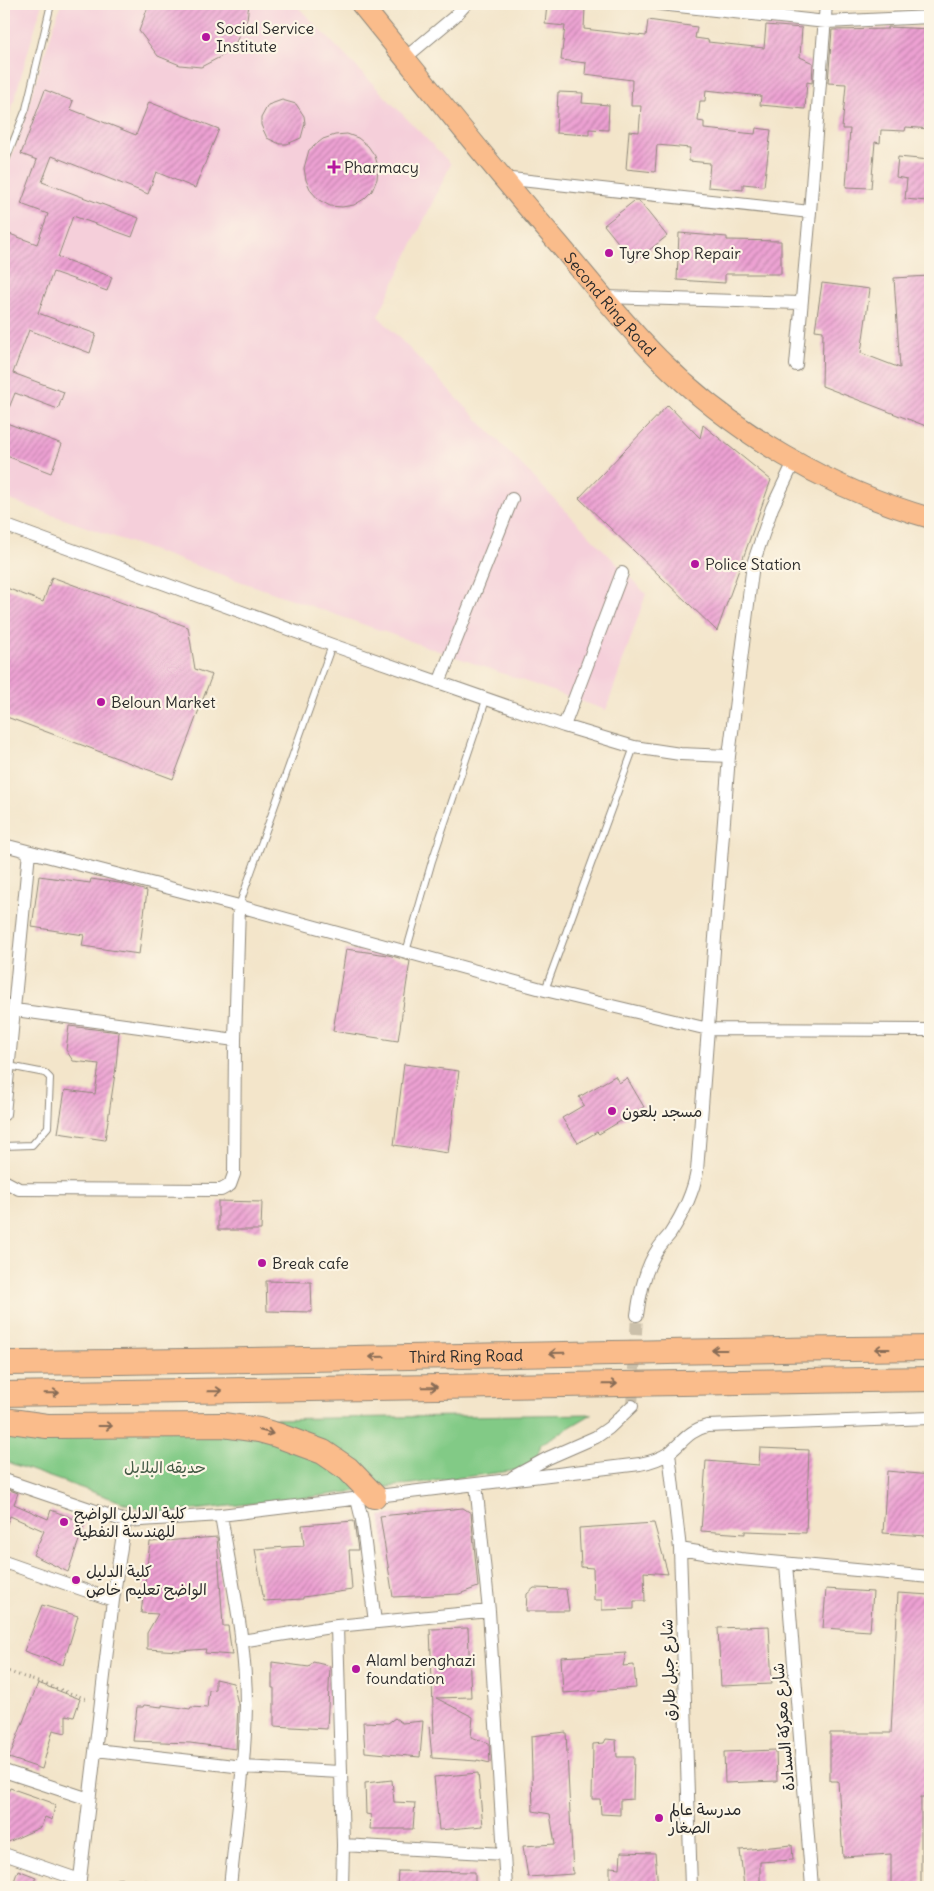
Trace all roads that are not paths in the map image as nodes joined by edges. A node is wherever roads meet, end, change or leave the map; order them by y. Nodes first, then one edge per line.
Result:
1 (51, 4) edge
2 (361, 4) edge
3 (466, 4) edge
4 (660, 4) edge
5 (826, 4) edge
6 (930, 17) edge
7 (826, 22) junction
8 (405, 58) junction
9 (4, 165) edge
10 (502, 178) junction
11 (810, 212) junction
12 (604, 297) junction
13 (801, 303) junction
14 (796, 366) dead end
15 (794, 462) junction
16 (512, 499) dead end
17 (930, 518) edge
18 (4, 525) edge
19 (622, 573) dead end
20 (332, 645) junction
21 (439, 683) junction
22 (486, 700) junction
23 (564, 726) junction
24 (634, 747) junction
25 (729, 756) junction
26 (4, 845) edge
27 (29, 852) junction
28 (239, 906) junction
29 (406, 952) junction
30 (545, 990) junction
31 (15, 1010) junction
32 (708, 1029) junction
33 (930, 1030) edge
34 (235, 1040) junction
35 (9, 1066) junction
36 (4, 1114) edge
37 (4, 1146) edge
38 (4, 1181) edge
39 (637, 1315) tunnel mouth
40 (930, 1348) edge
41 (4, 1363) edge
42 (930, 1379) edge
43 (4, 1394) edge
44 (632, 1406) tunnel mouth
45 (930, 1418) edge
46 (4, 1420) edge
47 (669, 1453) junction
48 (4, 1480) edge
49 (507, 1481) junction
50 (476, 1484) junction
51 (365, 1498) junction
52 (221, 1515) junction
53 (125, 1521) junction
54 (680, 1549) junction
55 (4, 1562) edge
56 (786, 1564) junction
57 (930, 1577) edge
58 (113, 1600) junction
59 (489, 1611) junction
60 (375, 1622) junction
61 (337, 1626) junction
62 (241, 1641) junction
63 (96, 1750) junction
64 (243, 1767) junction
65 (4, 1771) edge
66 (340, 1772) junction
67 (89, 1799) junction
68 (343, 1845) junction
69 (4, 1854) edge
70 (504, 1854) junction
71 (80, 1884) edge
72 (119, 1885) dead end
73 (148, 1887) edge
74 (230, 1887) edge
75 (342, 1887) edge
76 (506, 1887) edge
77 (691, 1887) edge
78 (812, 1887) edge

1 - 9 lane
2 - 8 main road, Second Ring Road
3 - 8 street
4 - 7 street
5 - 7 street
6 - 7 street
7 - 11 street
8 - 10 main road, Second Ring Road
10 - 11 street
10 - 12 main road, Second Ring Road
11 - 13 street
12 - 13 street
12 - 15 main road, Second Ring Road
13 - 14 street
15 - 17 main road, Second Ring Road
15 - 25 street
16 - 21 street
18 - 20 street
19 - 23 street
20 - 21 street
20 - 28 lane
21 - 22 street
22 - 23 street
22 - 29 lane
23 - 24 street
24 - 25 street
24 - 30 lane
25 - 32 street
26 - 27 street
27 - 28 street
27 - 31 street
28 - 29 street
28 - 34 street
29 - 30 street
30 - 32 street
31 - 34 street
31 - 35 street
32 - 33 street
32 - 39 street
34 - 38 street
35 - 36 street
35 - 37 lane
40 -> 41 highway, Third Ring Road
43 -> 42 highway, Third Ring Road
44 - 49 street
45 - 47 street
46 -> 51 highway
47 - 49 street
47 - 54 street, شارع جبل طارق
48 - 53 street
49 - 50 street
50 - 51 street
50 - 59 street
51 - 52 street
51 - 60 street
52 - 53 street
52 - 62 street
53 - 58 street
54 - 56 street
54 - 77 street, شارع جبل طارق
55 - 58 street
56 - 57 street
56 - 78 street, شارع معركة السدادة
58 - 63 street
59 - 60 street
59 - 70 street
60 - 61 street
61 - 62 street
61 - 66 street
62 - 64 street
63 - 64 street
63 - 67 street
64 - 66 street
64 - 74 street
65 - 67 street
66 - 68 street
67 - 71 street
68 - 70 street
68 - 75 street
69 - 71 street
70 - 76 street
72 - 73 street

